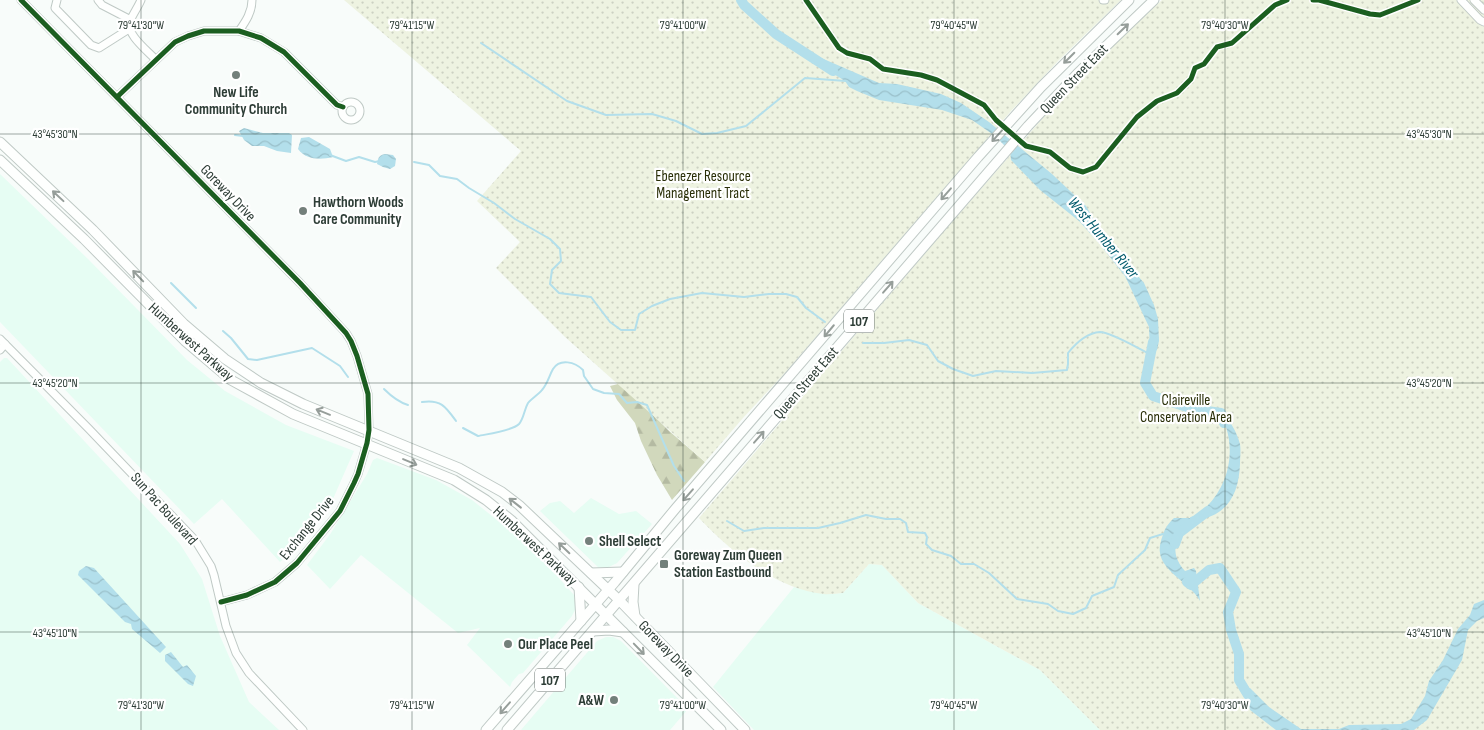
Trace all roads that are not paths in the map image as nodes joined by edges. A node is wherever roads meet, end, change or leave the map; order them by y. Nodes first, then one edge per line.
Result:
1 (21, 0) edge
2 (57, 0) edge
3 (98, 0) edge
4 (142, 0) edge
5 (252, 0) edge
6 (1130, 0) edge
7 (1154, 0) edge
8 (1461, 0) edge
9 (1474, 0) edge
10 (1484, 10) edge
11 (131, 20) junction
12 (1484, 22) edge
13 (129, 29) junction
14 (239, 31) junction
15 (156, 60) junction
16 (117, 97) junction
17 (342, 107) dead end
18 (0, 142) edge
19 (0, 160) edge
20 (2, 345) edge
21 (369, 430) junction
22 (367, 444) junction
23 (623, 572) junction
24 (591, 573) junction
25 (634, 584) junction
26 (579, 587) junction
27 (608, 590) junction
28 (619, 600) junction
29 (220, 602) junction
30 (596, 604) junction
31 (606, 615) junction
32 (635, 616) junction
33 (581, 621) junction
34 (593, 631) junction
35 (623, 632) junction
36 (303, 730) edge
37 (486, 730) edge
38 (507, 730) edge
39 (721, 730) edge
40 (745, 730) edge

1 - 16 street, Goreway Drive
2 - 13 street
3 - 11 street
4 - 11 street
5 - 14 street
6 -> 23 main road, Queen Street East / 107
25 -> 7 main road, Queen Street East / 107
8 - 12 street
9 - 10 street
11 - 13 street
13 - 15 street
14 - 15 street
14 - 17 street
15 - 16 street
16 - 21 street, Goreway Drive
21 -> 18 main road, Humberwest Parkway
19 - 22 main road, Humberwest Parkway
20 - 29 street, Sun Pac Boulevard
21 - 22 street, Exchange Drive
24 -> 21 main road, Humberwest Parkway
22 -> 26 main road, Humberwest Parkway
22 - 29 street, Exchange Drive
23 - 24 main road
23 - 27 main road, Queen Street East / 107
24 - 27 main road, Humberwest Parkway
25 - 28 main road, Queen Street East / 107
25 - 32 main road
26 - 30 main road, Humberwest Parkway
26 - 33 main road
27 - 28 main road, Goreway Drive
27 - 30 main road, Queen Street East / 107
28 - 31 main road, Queen Street East / 107
28 - 32 main road, Goreway Drive
29 - 36 street, Sun Pac Boulevard
30 - 31 main road, Humberwest Parkway
30 - 33 main road, Queen Street East / 107
31 - 34 main road, Queen Street East / 107
31 - 35 main road, Goreway Drive
32 - 40 main road, Goreway Drive
33 -> 37 main road, Queen Street East / 107
34 - 35 main road
34 - 38 main road, Queen Street East / 107
35 -> 39 main road, Goreway Drive

